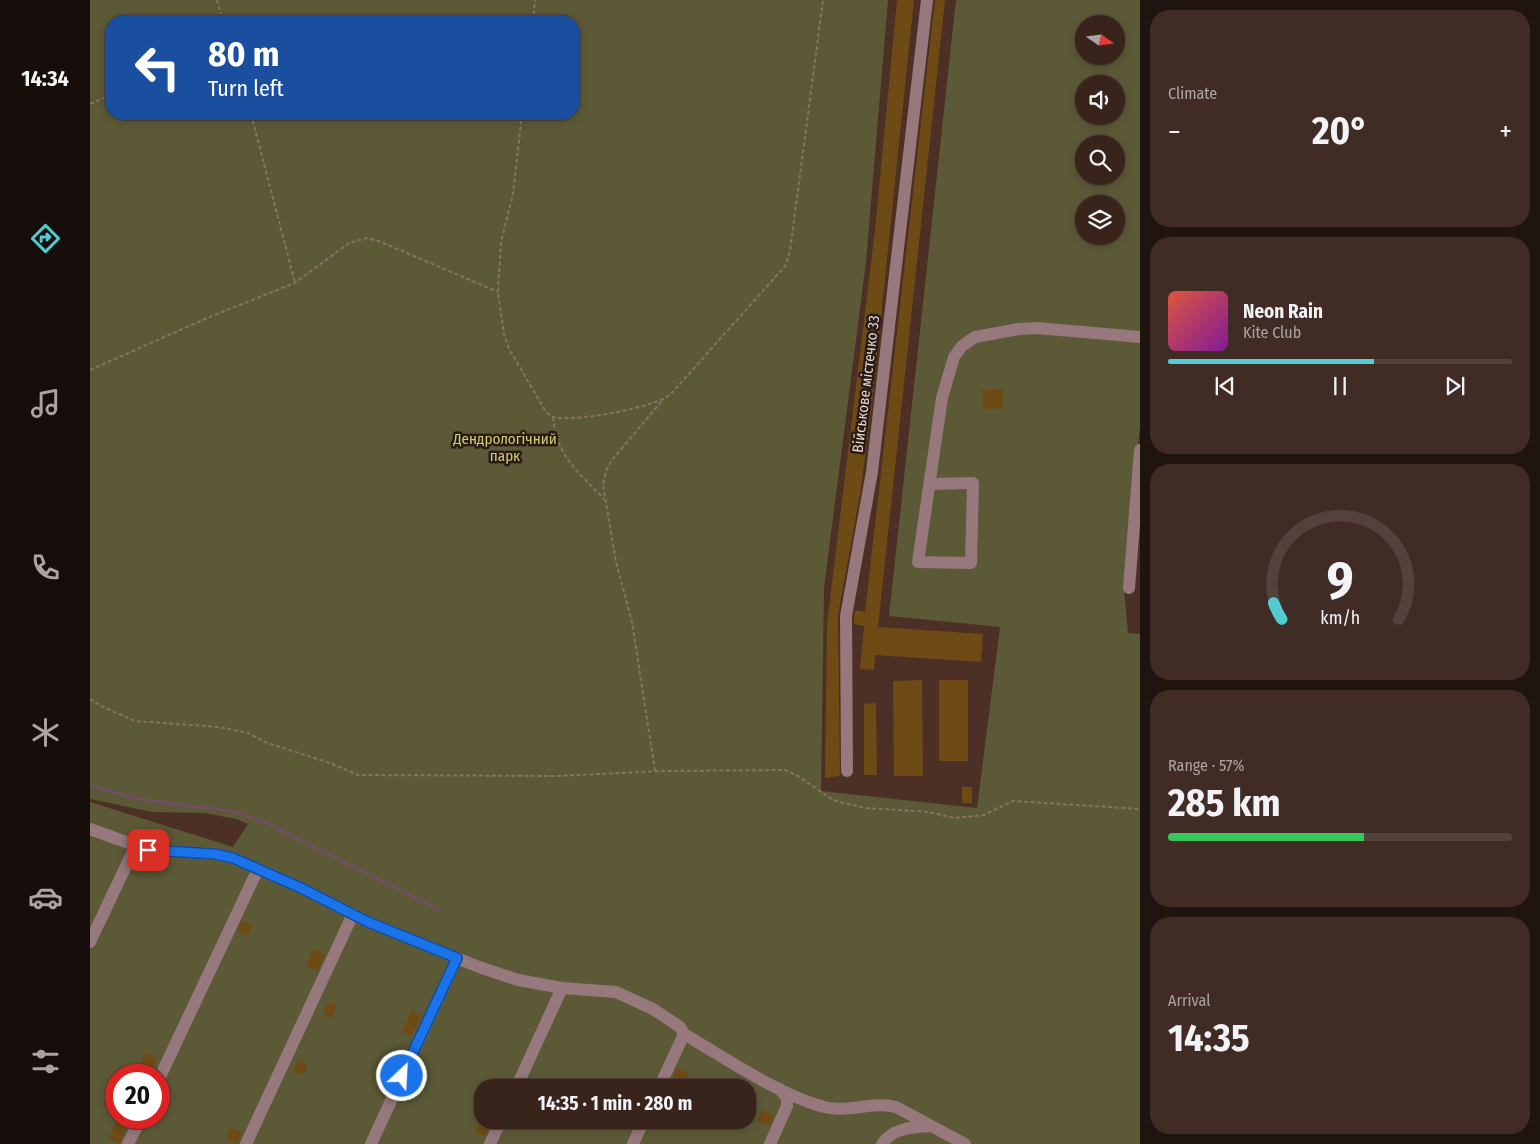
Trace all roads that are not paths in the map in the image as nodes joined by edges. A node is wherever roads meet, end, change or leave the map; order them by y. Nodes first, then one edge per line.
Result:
1 (927, 0) edge
2 (1140, 337) edge
3 (1140, 450) edge
4 (930, 484) junction
5 (1129, 588) dead end
6 (847, 770) dead end
7 (90, 829) edge
8 (135, 847) junction
9 (258, 869) junction
10 (353, 914) junction
11 (90, 942) edge
12 (457, 958) junction
13 (562, 988) junction
14 (684, 1034) junction
15 (166, 1064) edge
16 (520, 1079) edge
17 (663, 1079) edge
18 (780, 1089) junction
19 (932, 1126) junction
20 (136, 1129) edge
21 (497, 1129) edge
22 (640, 1129) edge
23 (128, 1144) edge
24 (246, 1144) edge
25 (371, 1144) edge
26 (490, 1144) edge
27 (633, 1144) edge
28 (770, 1144) edge
29 (882, 1144) edge
30 (965, 1144) edge

1 - 6 street, Військове містечко 33
2 - 4 street
3 - 5 street
4 - 4 street
7 - 8 street
8 - 9 street
8 - 11 street
9 - 10 street
9 - 15 street
10 - 12 street
10 - 24 street
12 - 13 street
12 - 25 street
13 - 14 street
13 - 16 street
14 - 17 street
14 - 18 street
18 - 19 street
18 - 28 street
19 - 29 street
19 - 30 street
20 - 23 street
21 - 26 street
22 - 27 street

